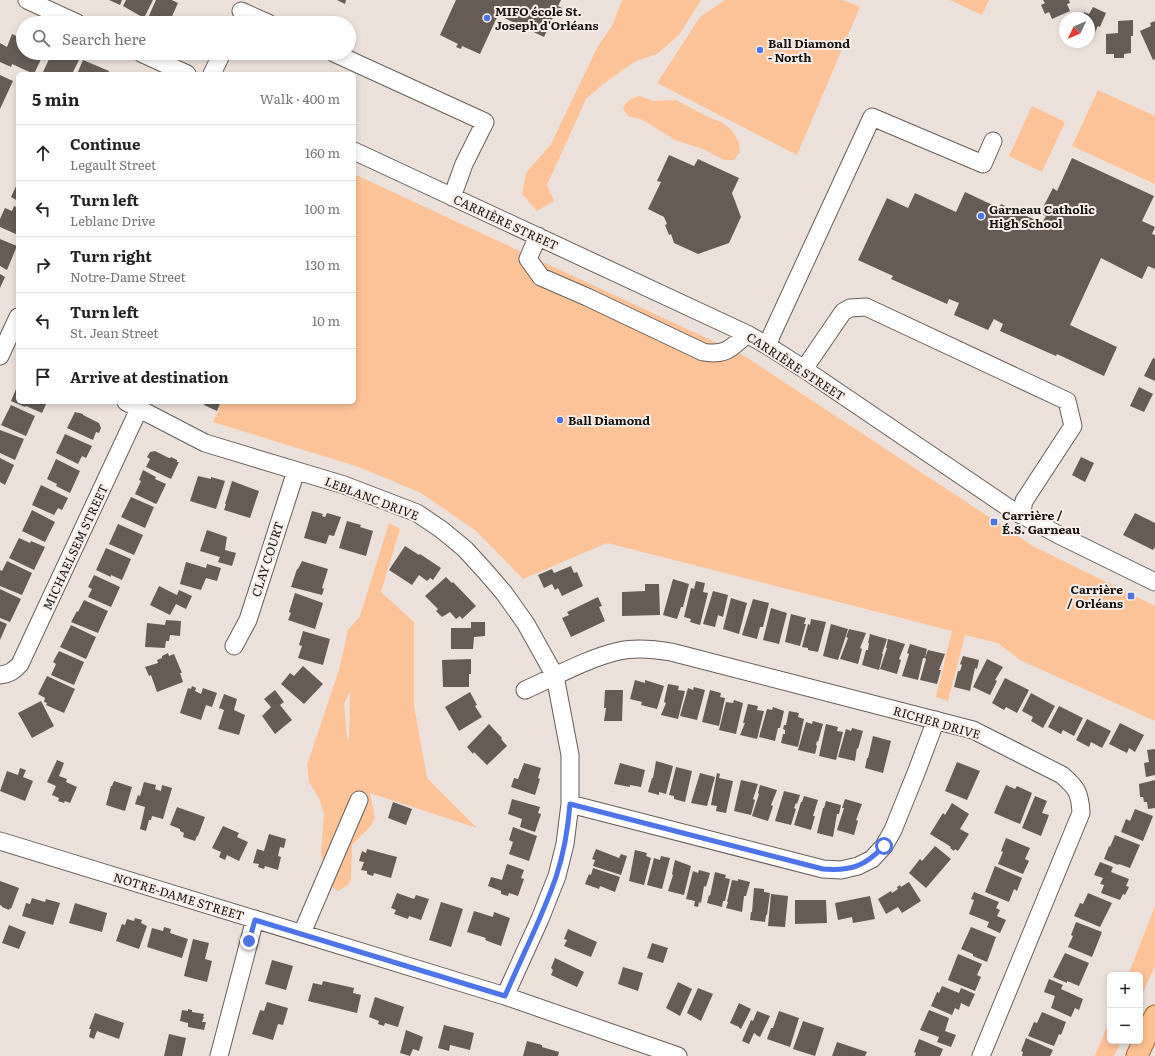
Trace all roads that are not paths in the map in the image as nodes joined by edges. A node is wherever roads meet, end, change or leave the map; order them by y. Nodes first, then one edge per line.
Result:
1 (27, 0) edge
2 (241, 11) edge
3 (62, 16) edge
4 (252, 16) edge
5 (157, 60) edge
6 (219, 60) edge
7 (349, 60) edge
8 (182, 72) edge
9 (213, 72) edge
10 (993, 141) dead end
11 (356, 152) edge
12 (452, 197) junction
13 (538, 236) junction
14 (16, 322) edge
15 (748, 334) junction
16 (9, 341) edge
17 (768, 346) junction
18 (0, 356) edge
19 (804, 369) junction
20 (133, 405) edge
21 (296, 470) junction
22 (1021, 514) junction
23 (1155, 582) edge
24 (234, 646) dead end
25 (0, 675) edge
26 (555, 676) junction
27 (525, 690) dead end
28 (936, 720) junction
29 (359, 800) dead end
30 (570, 804) junction
31 (0, 841) edge
32 (255, 920) junction
33 (302, 933) junction
34 (505, 996) junction
35 (1155, 1016) edge
36 (219, 1056) edge
37 (678, 1056) edge
38 (981, 1056) edge
39 (1137, 1056) edge

1 - 3 street
2 - 4 street
5 - 8 street
6 - 9 street
7 - 12 street
10 - 17 street
11 - 12 street, CARRIÈRE STREET
12 - 13 street, CARRIÈRE STREET
13 - 15 street, CARRIÈRE STREET
13 - 15 street
14 - 16 street
15 - 17 street, CARRIÈRE STREET
16 - 18 street
17 - 19 street, CARRIÈRE STREET
19 - 22 street, CARRIÈRE STREET
19 - 22 street
20 - 21 street, LEBLANC DRIVE
20 - 25 street, MICHAELSEM STREET
21 - 24 street, CLAY COURT
21 - 26 street, LEBLANC DRIVE
22 - 23 street, CARRIÈRE STREET
26 - 27 street
26 - 28 street, RICHER DRIVE
26 - 30 street, LEBLANC DRIVE
28 - 30 street
28 - 38 street, RICHER DRIVE
29 - 33 street
30 - 34 street, LEBLANC DRIVE
31 - 32 street, NOTRE-DAME STREET
32 - 33 street, NOTRE-DAME STREET
32 - 36 street
33 - 34 street, NOTRE-DAME STREET
34 - 37 street, NOTRE-DAME STREET
35 - 39 main road

